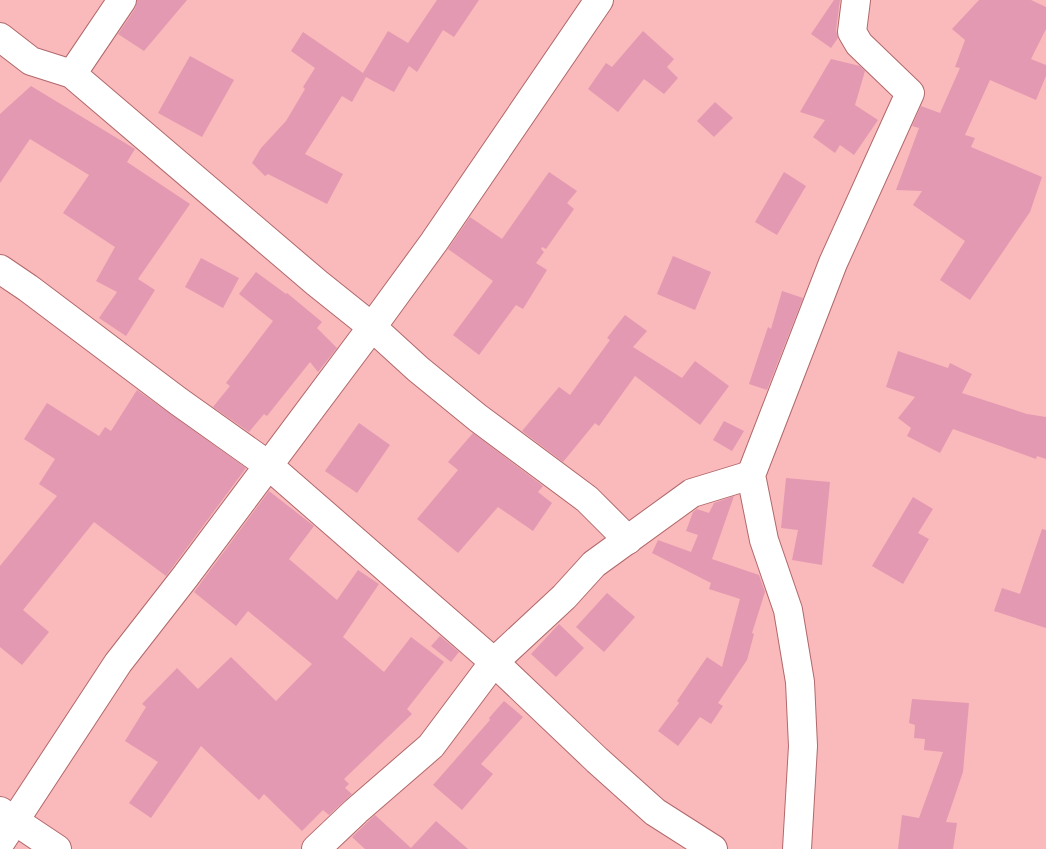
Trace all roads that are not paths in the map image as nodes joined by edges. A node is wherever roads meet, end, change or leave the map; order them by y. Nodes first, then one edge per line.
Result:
1 (122, 0) edge
2 (599, 0) edge
3 (856, 0) edge
4 (0, 37) edge
5 (72, 74) junction
6 (0, 269) edge
7 (372, 327) junction
8 (268, 465) junction
9 (751, 475) junction
10 (628, 540) junction
11 (494, 662) junction
12 (7, 816) edge
13 (0, 843) edge
14 (57, 849) edge
15 (316, 849) edge
16 (713, 849) edge
17 (797, 849) edge

1 - 5 street
2 - 7 street
3 - 9 street
4 - 5 street
5 - 7 street
6 - 8 street
7 - 8 street
7 - 10 street
8 - 11 street
8 - 12 street
9 - 10 street
9 - 17 street
10 - 11 street
11 - 15 street
11 - 16 street
12 - 13 street
12 - 14 street

